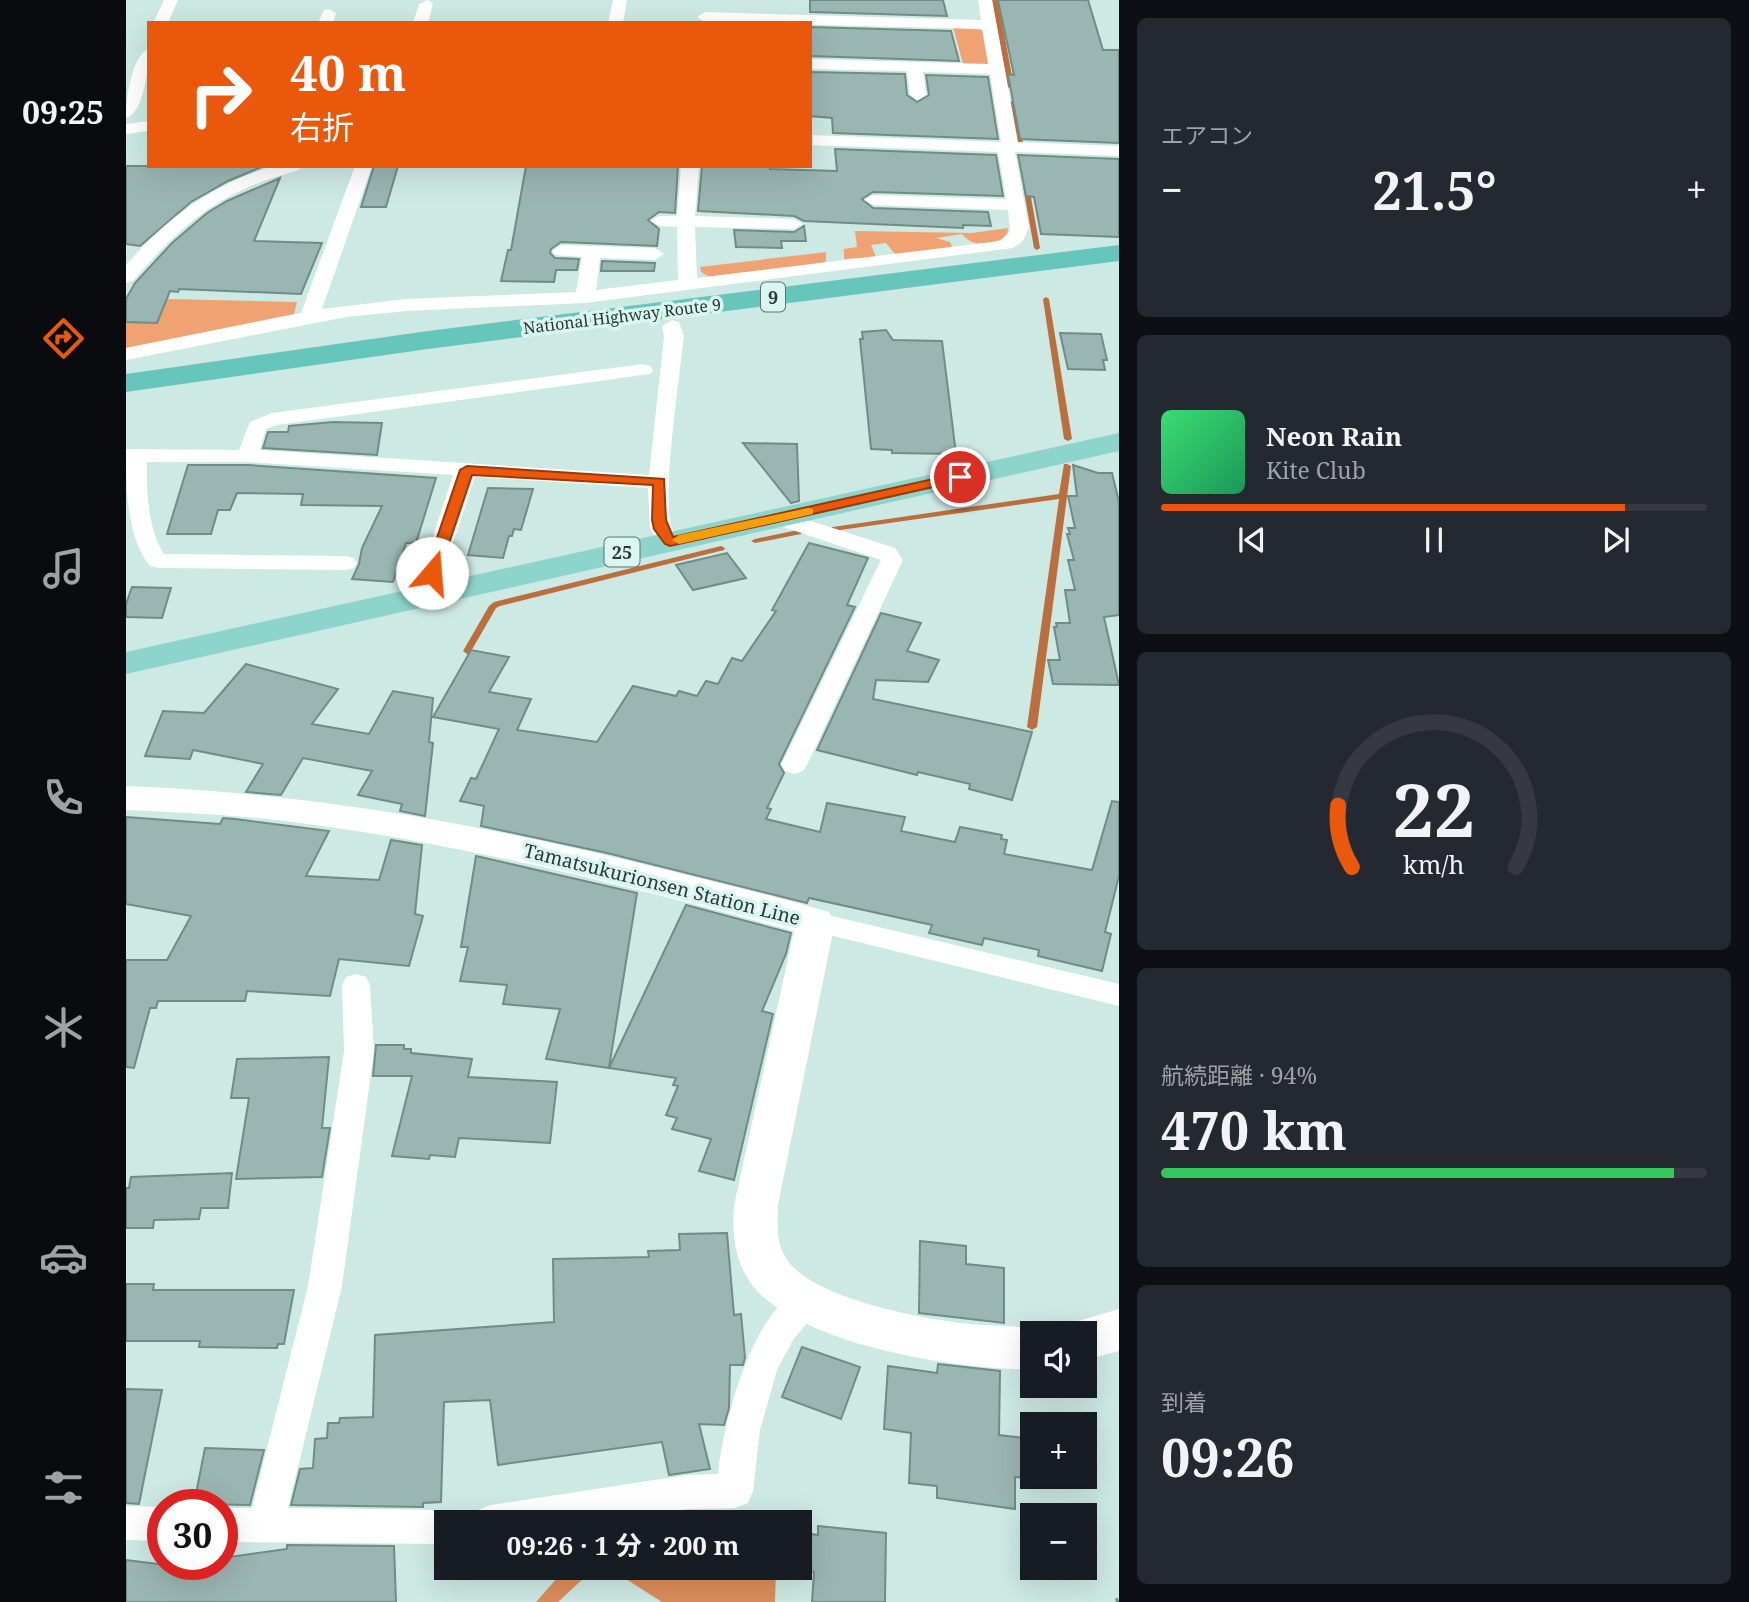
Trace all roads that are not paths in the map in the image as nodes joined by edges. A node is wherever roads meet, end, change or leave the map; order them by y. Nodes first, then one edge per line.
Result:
1 (171, 0) edge
2 (620, 0) edge
3 (707, 0) edge
4 (985, 0) edge
5 (426, 4) dead end
6 (705, 20) edge
7 (161, 21) edge
8 (420, 21) edge
9 (615, 21) edge
10 (989, 25) junction
11 (147, 59) edge
12 (812, 64) edge
13 (914, 67) junction
14 (997, 69) junction
15 (918, 95) dead end
16 (126, 113) edge
17 (147, 126) edge
18 (126, 129) edge
19 (812, 140) edge
20 (1008, 147) junction
21 (1119, 150) edge
22 (287, 168) edge
23 (363, 168) edge
24 (690, 168) edge
25 (873, 200) dead end
26 (1017, 205) junction
27 (659, 220) dead end
28 (686, 221) junction
29 (794, 224) dead end
30 (561, 251) dead end
31 (592, 252) junction
32 (1119, 253) edge
33 (655, 254) dead end
34 (1119, 271) edge
35 (126, 277) edge
36 (688, 286) junction
37 (585, 297) junction
38 (309, 318) junction
39 (672, 326) junction
40 (429, 349) junction
41 (126, 354) edge
42 (643, 370) dead end
43 (126, 383) edge
44 (126, 400) edge
45 (1117, 444) edge
46 (132, 455) edge
47 (247, 456) junction
48 (467, 470) junction
49 (659, 482) junction
50 (780, 518) junction
51 (670, 541) junction
52 (346, 563) dead end
53 (432, 573) dead end
54 (126, 663) edge
55 (794, 765) dead end
56 (126, 798) edge
57 (815, 922) junction
58 (356, 985) dead end
59 (1119, 995) edge
60 (806, 1300) junction
61 (1119, 1331) edge
62 (1097, 1336) edge
63 (1020, 1348) edge
64 (569, 1510) edge
65 (126, 1523) edge
66 (147, 1524) edge
67 (238, 1525) edge
68 (266, 1525) junction
69 (434, 1527) edge

1 - 7 street
2 - 9 street
3 - 6 street
4 - 10 street
5 - 8 street
6 - 10 street
10 - 14 street
11 - 16 street
12 - 13 street
13 - 14 street
13 - 15 street
14 - 20 street
17 - 18 street
19 - 20 street
20 - 21 street
20 - 26 street
22 - 35 street
23 - 38 street
24 - 28 street
25 - 26 street
26 - 36 street
27 - 28 street
28 - 29 street
28 - 36 street
30 - 31 street
31 - 33 street
31 - 37 street
32 - 40 highway, National Highway Route 9 / 9
34 - 39 highway, National Highway Route 9 / 9
36 - 37 street
37 - 38 street
38 - 41 street
39 - 40 highway, National Highway Route 9 / 9
39 - 49 street
40 - 43 highway, National Highway Route 9 / 9
40 - 44 highway, National Highway Route 9 / 9
42 - 47 street
45 - 50 main road, 25
46 - 47 street
46 - 52 street
47 - 48 street
48 - 49 street
48 - 53 street
49 - 51 street
50 - 51 main road, 25
50 - 55 street
51 - 54 main road, 25
56 - 57 main road, Tamatsukurionsen Station Line
57 - 59 street
57 - 60 main road, Tamatsukurionsen Station Line
58 - 68 street
60 - 63 main road, Tamatsukurionsen Station Line
60 - 64 street
61 - 62 main road
65 - 66 street
67 - 68 street
68 - 69 street

